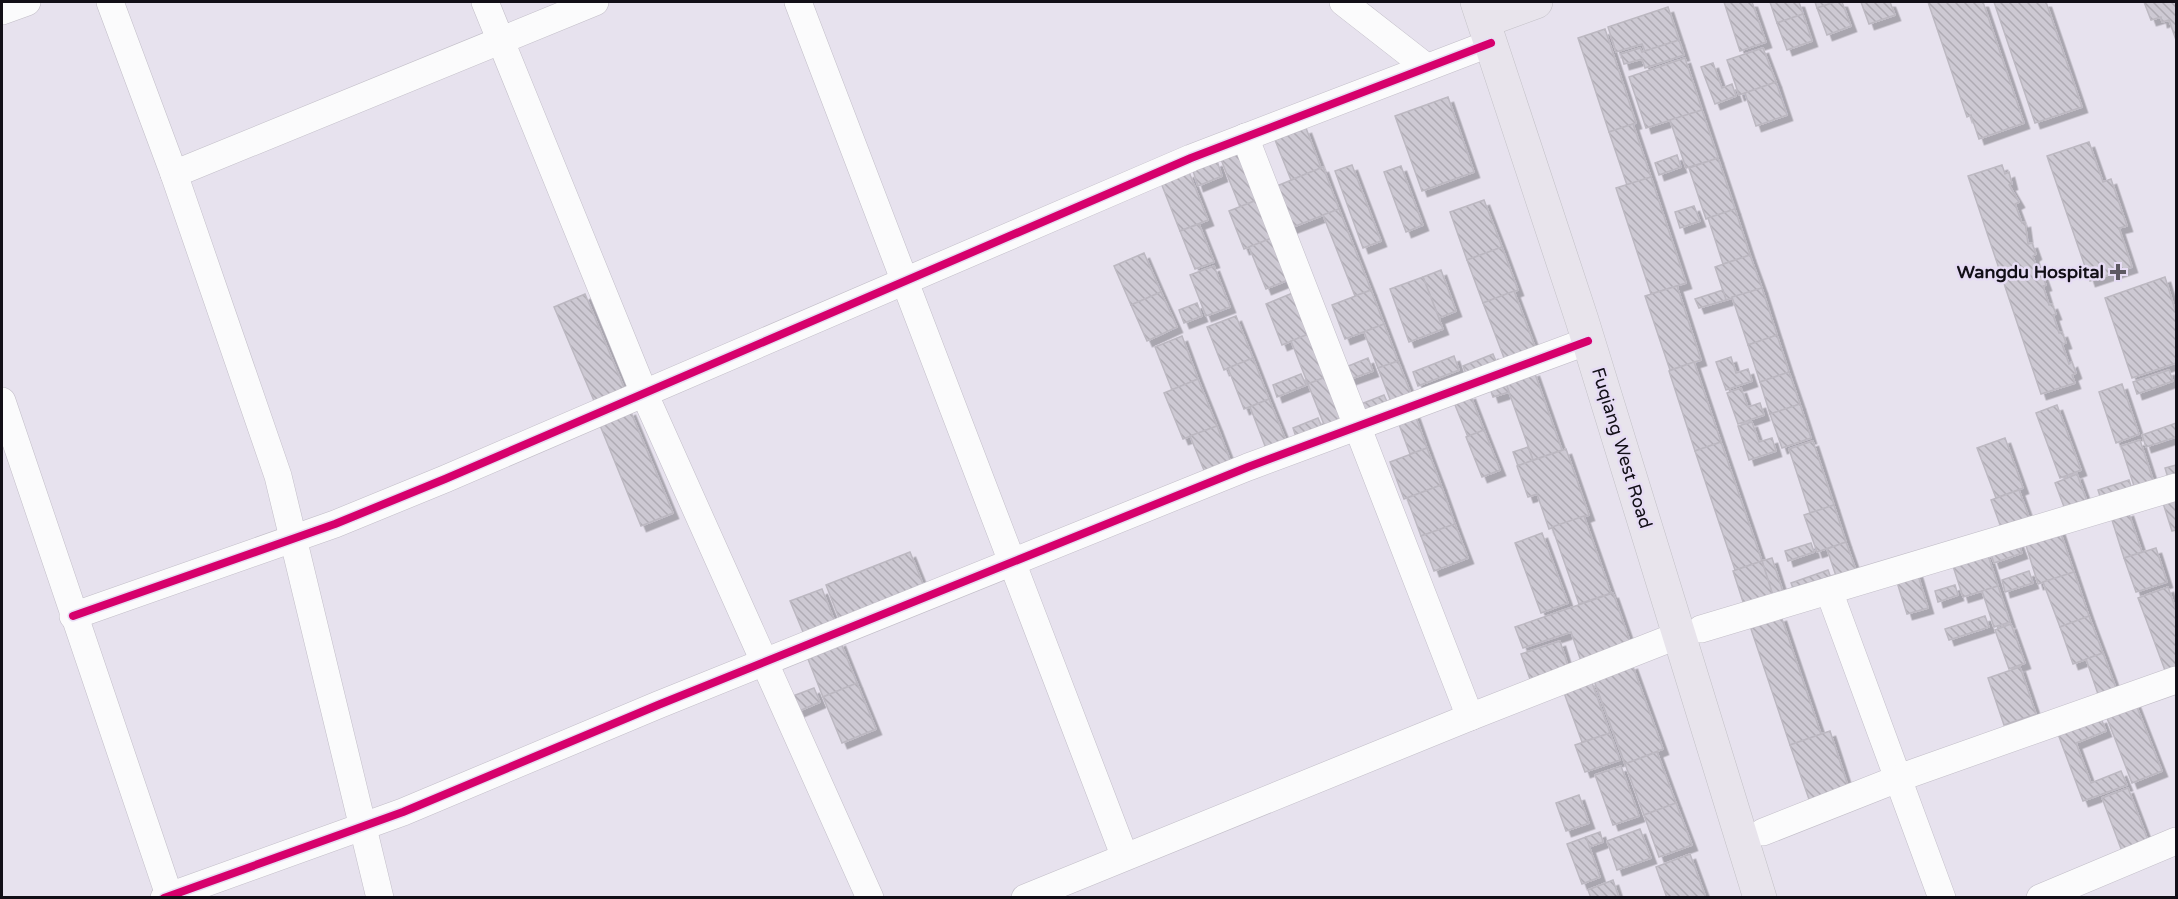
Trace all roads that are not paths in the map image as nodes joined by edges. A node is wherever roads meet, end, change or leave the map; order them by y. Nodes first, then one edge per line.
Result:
1 (27, 2) edge
2 (110, 2) edge
3 (484, 2) edge
4 (595, 2) edge
5 (798, 2) edge
6 (1343, 2) edge
7 (1536, 2) edge
8 (2, 11) edge
9 (1488, 12) edge
10 (500, 39) junction
11 (1425, 66) junction
12 (1245, 137) junction
13 (174, 174) junction
14 (904, 281) junction
15 (1588, 341) junction
16 (644, 393) junction
17 (2, 401) edge
18 (1357, 426) junction
19 (2176, 487) edge
20 (293, 539) junction
21 (1012, 562) junction
22 (1829, 591) junction
23 (74, 616) junction
24 (1690, 632) junction
25 (764, 663) junction
26 (2176, 680) edge
27 (1470, 717) junction
28 (1898, 778) junction
29 (364, 826) junction
30 (1763, 832) junction
31 (2176, 841) edge
32 (1124, 855) junction
33 (168, 897) edge
34 (380, 897) edge
35 (870, 897) edge
36 (1025, 897) edge
37 (1760, 897) edge
38 (1783, 897) edge
39 (1942, 897) edge
40 (2040, 897) edge

1 - 8 street
2 - 13 street
3 - 10 street
4 - 10 street
5 - 14 street
6 - 11 street
7 - 9 main road
9 - 11 street
9 - 15 main road, Fuqiang West Road
9 - 24 main road, Fuqiang West Road
10 - 13 street
10 - 16 street
11 - 12 street
12 - 14 street
12 - 18 street
13 - 20 street
14 - 16 street
14 - 21 street
15 - 18 street
15 - 24 main road, Fuqiang West Road
16 - 20 street
16 - 25 street
17 - 23 street
18 - 21 street
18 - 27 street
19 - 22 street
20 - 23 street
20 - 29 street
21 - 25 street
21 - 32 street
22 - 24 street
22 - 28 street
23 - 33 street
24 - 27 street
24 - 30 main road, Fuqiang West Road
24 - 37 main road, Fuqiang West Road
25 - 29 street
25 - 35 street
26 - 28 street
27 - 32 street
28 - 30 street
28 - 39 street
29 - 33 street
29 - 34 street
30 - 38 main road, Fuqiang West Road
31 - 40 street
32 - 36 street

